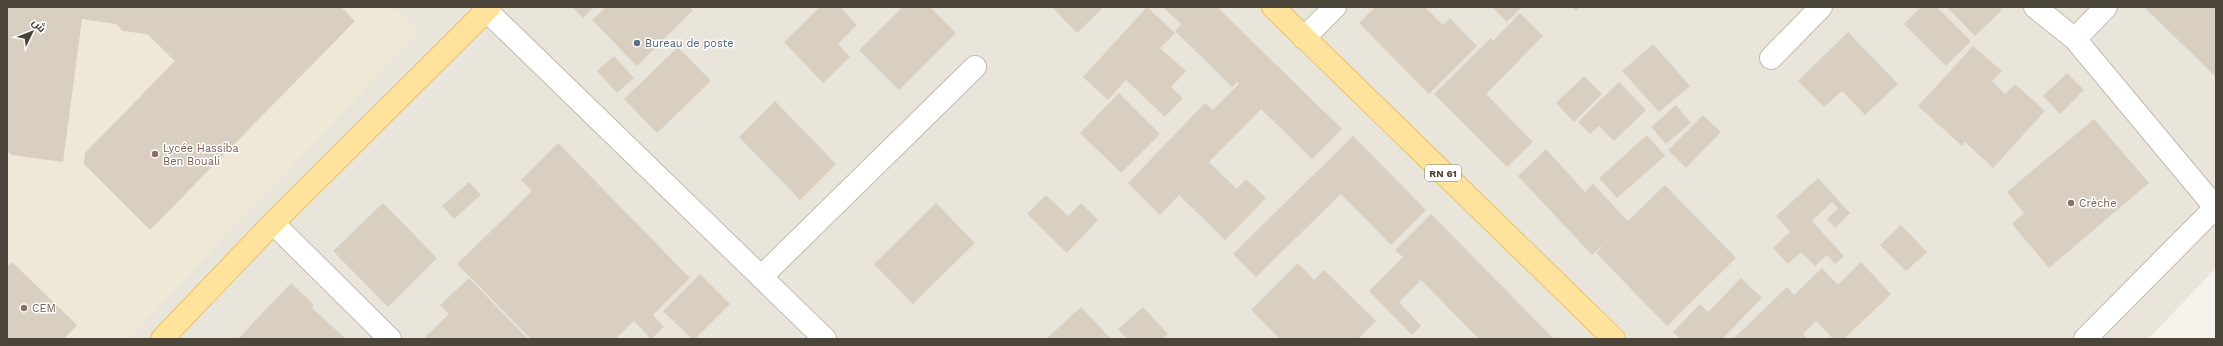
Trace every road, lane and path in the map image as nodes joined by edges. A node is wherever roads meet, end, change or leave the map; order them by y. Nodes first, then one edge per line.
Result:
1 (1273, 7) edge
2 (1335, 7) edge
3 (1821, 7) edge
4 (2035, 7) edge
5 (2106, 7) edge
6 (486, 8) edge
7 (1304, 38) junction
8 (2075, 38) junction
9 (1771, 58) dead end
10 (974, 67) dead end
11 (2216, 207) edge
12 (273, 223) junction
13 (761, 277) junction
14 (162, 339) edge
15 (390, 339) edge
16 (825, 339) edge
17 (1614, 339) edge
18 (2085, 339) edge

1 - 7 main road, RN 61
2 - 7 street
3 - 9 street
4 - 8 street
5 - 8 street
6 - 12 main road
6 - 13 street
7 - 17 main road, RN 61
8 - 11 street
10 - 13 street
11 - 18 street
12 - 14 main road
12 - 15 street
13 - 16 street

